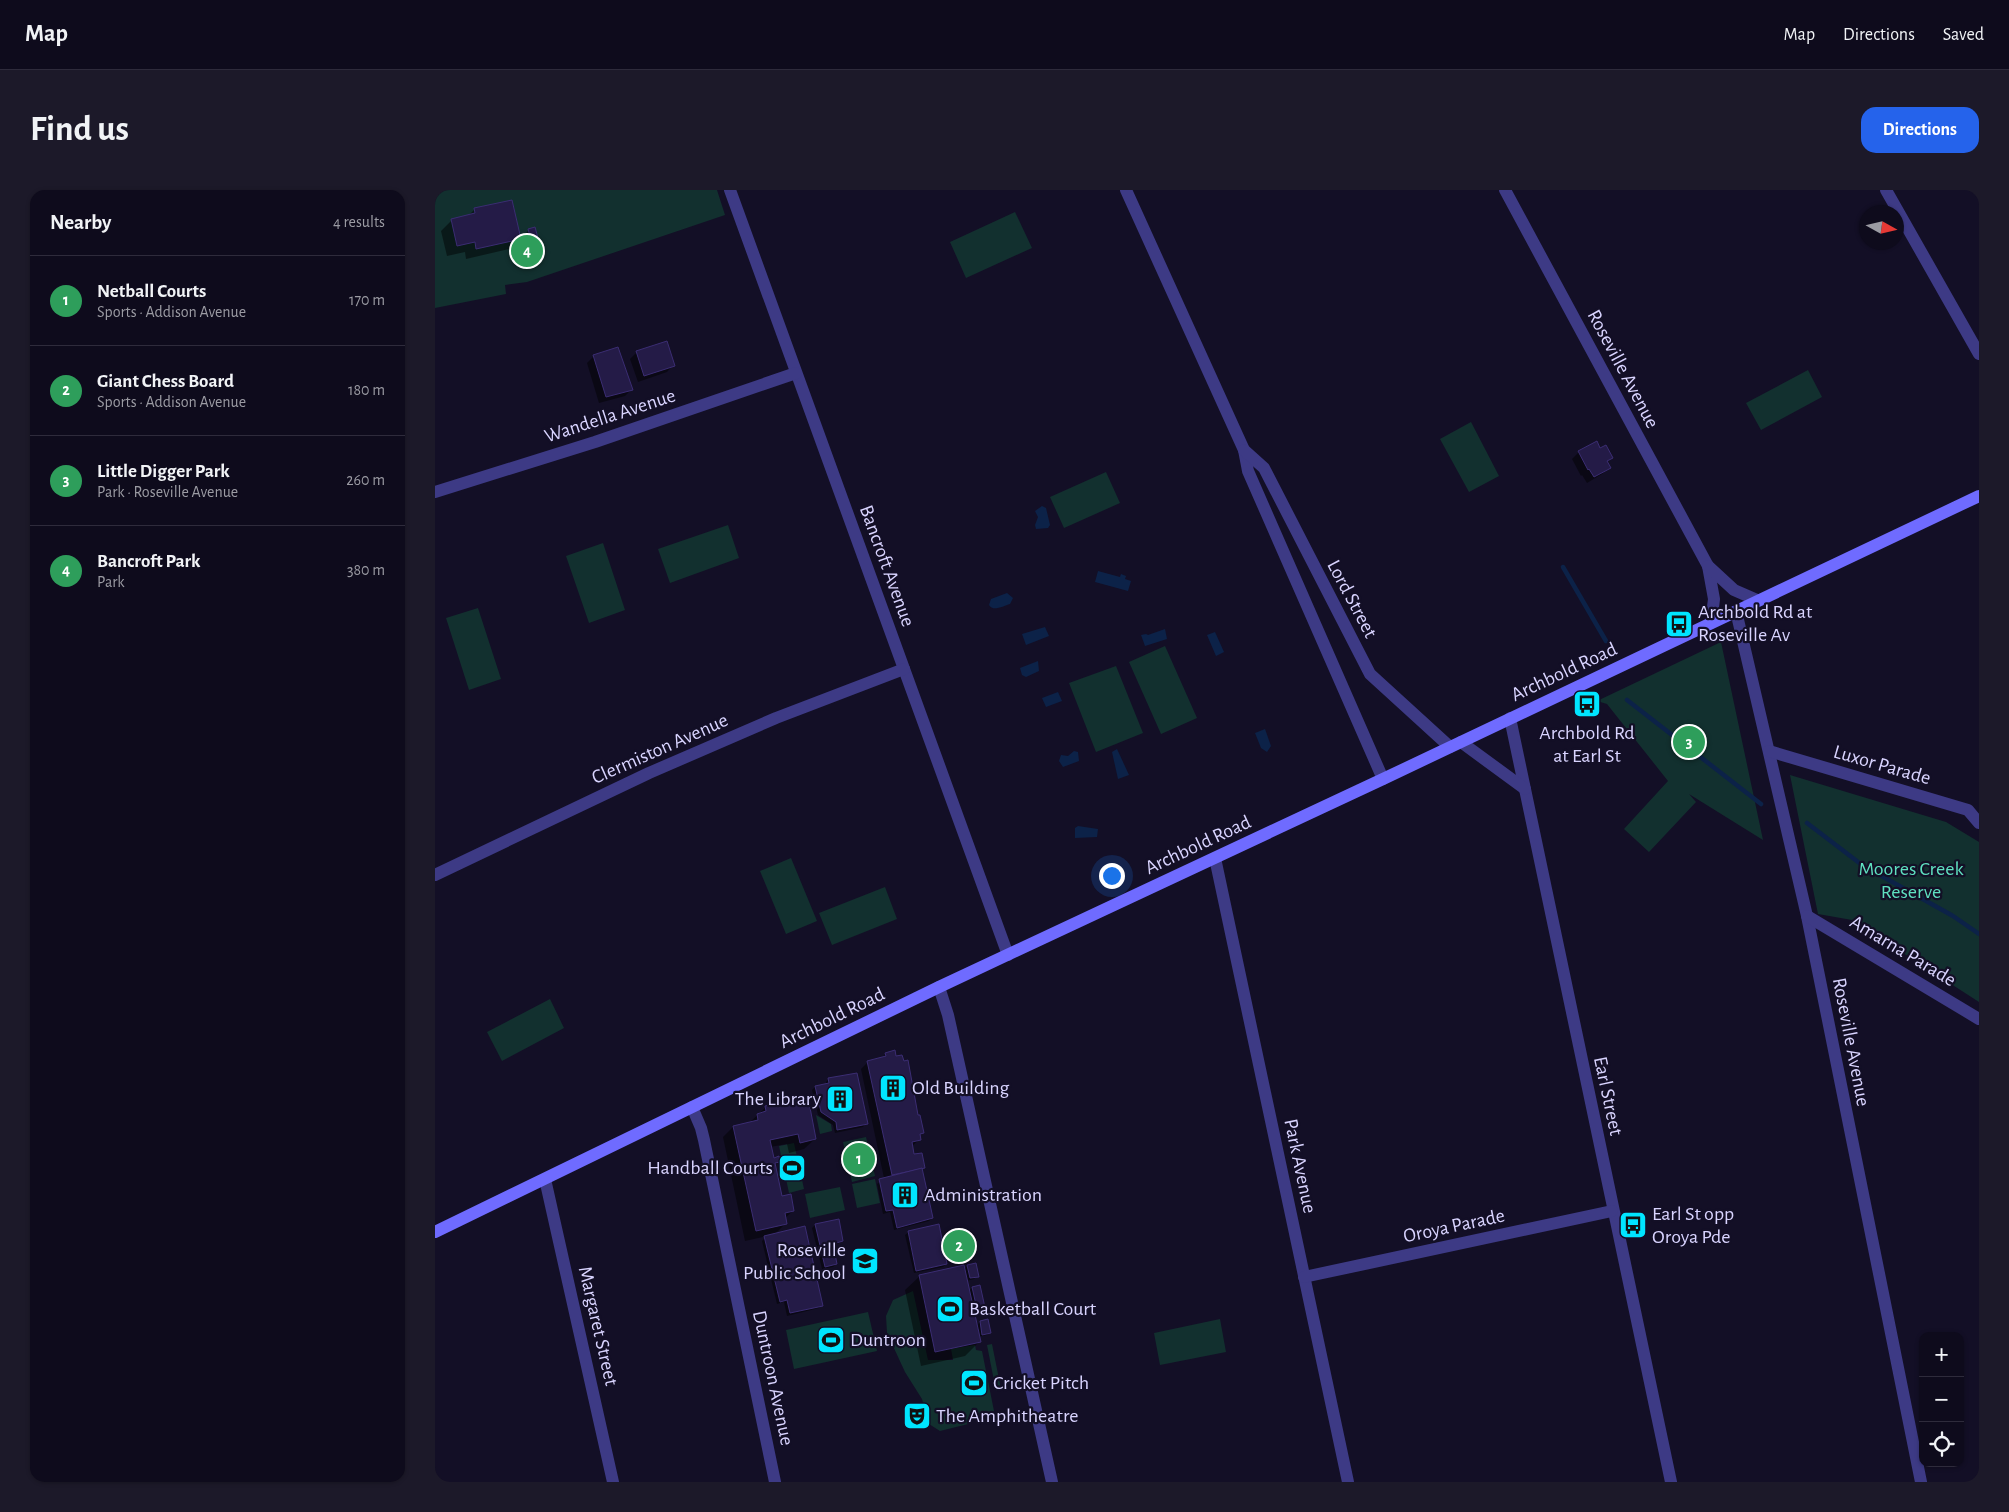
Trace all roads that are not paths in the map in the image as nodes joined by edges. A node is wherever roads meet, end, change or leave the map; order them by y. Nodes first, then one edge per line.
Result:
1 (730, 190) edge
2 (1126, 190) edge
3 (1505, 190) edge
4 (1886, 190) edge
5 (1979, 354) edge
6 (796, 373) junction
7 (1244, 450) junction
8 (435, 492) edge
9 (1979, 496) edge
10 (1708, 566) junction
11 (1757, 600) junction
12 (1736, 611) junction
13 (1711, 623) junction
14 (905, 669) junction
15 (1510, 718) junction
16 (1455, 745) junction
17 (1769, 751) junction
18 (1383, 779) junction
19 (1525, 789) junction
20 (1974, 808) edge
21 (1979, 823) edge
22 (1215, 858) junction
23 (435, 875) edge
24 (1807, 916) junction
25 (1008, 955) junction
26 (939, 987) junction
27 (1979, 1019) edge
28 (692, 1107) junction
29 (545, 1178) junction
30 (1613, 1211) junction
31 (435, 1232) edge
32 (1304, 1277) junction
33 (613, 1482) edge
34 (775, 1482) edge
35 (1051, 1482) edge
36 (1349, 1482) edge
37 (1671, 1482) edge
38 (1921, 1482) edge

1 - 6 street, Bancroft Avenue
2 - 7 street, Lord Street
3 - 10 street, Roseville Avenue
4 - 5 street
6 - 8 street, Wandella Avenue
6 - 14 street, Bancroft Avenue
7 - 16 street, Lord Street
7 - 18 street, Lord Street
9 - 11 main road, Archbold Road
10 - 11 street, Roseville Avenue
10 - 13 street, Roseville Avenue
11 - 12 main road, Archbold Road
12 - 13 main road, Archbold Road
12 - 17 street, Roseville Avenue
13 - 15 main road, Archbold Road
14 - 23 street, Clermiston Avenue
14 - 25 street, Bancroft Avenue
15 - 16 main road, Archbold Road
15 - 19 street, Earl Street
16 - 18 main road, Archbold Road
16 - 19 street, Lord Street
17 - 20 street, Luxor Parade
17 - 24 street, Roseville Avenue
18 - 22 main road, Archbold Road
19 - 30 street, Earl Street
20 - 21 street, Luxor Parade
22 - 25 main road, Archbold Road
22 - 32 street, Park Avenue
24 - 27 street, Amarna Parade
24 - 38 street, Roseville Avenue
25 - 26 main road, Archbold Road
26 - 28 main road, Archbold Road
26 - 35 street
28 - 29 main road, Archbold Road
28 - 34 street, Duntroon Avenue
29 - 31 main road, Archbold Road
29 - 33 street, Margaret Street
30 - 32 street, Oroya Parade
30 - 37 street, Earl Street
32 - 36 street, Park Avenue

